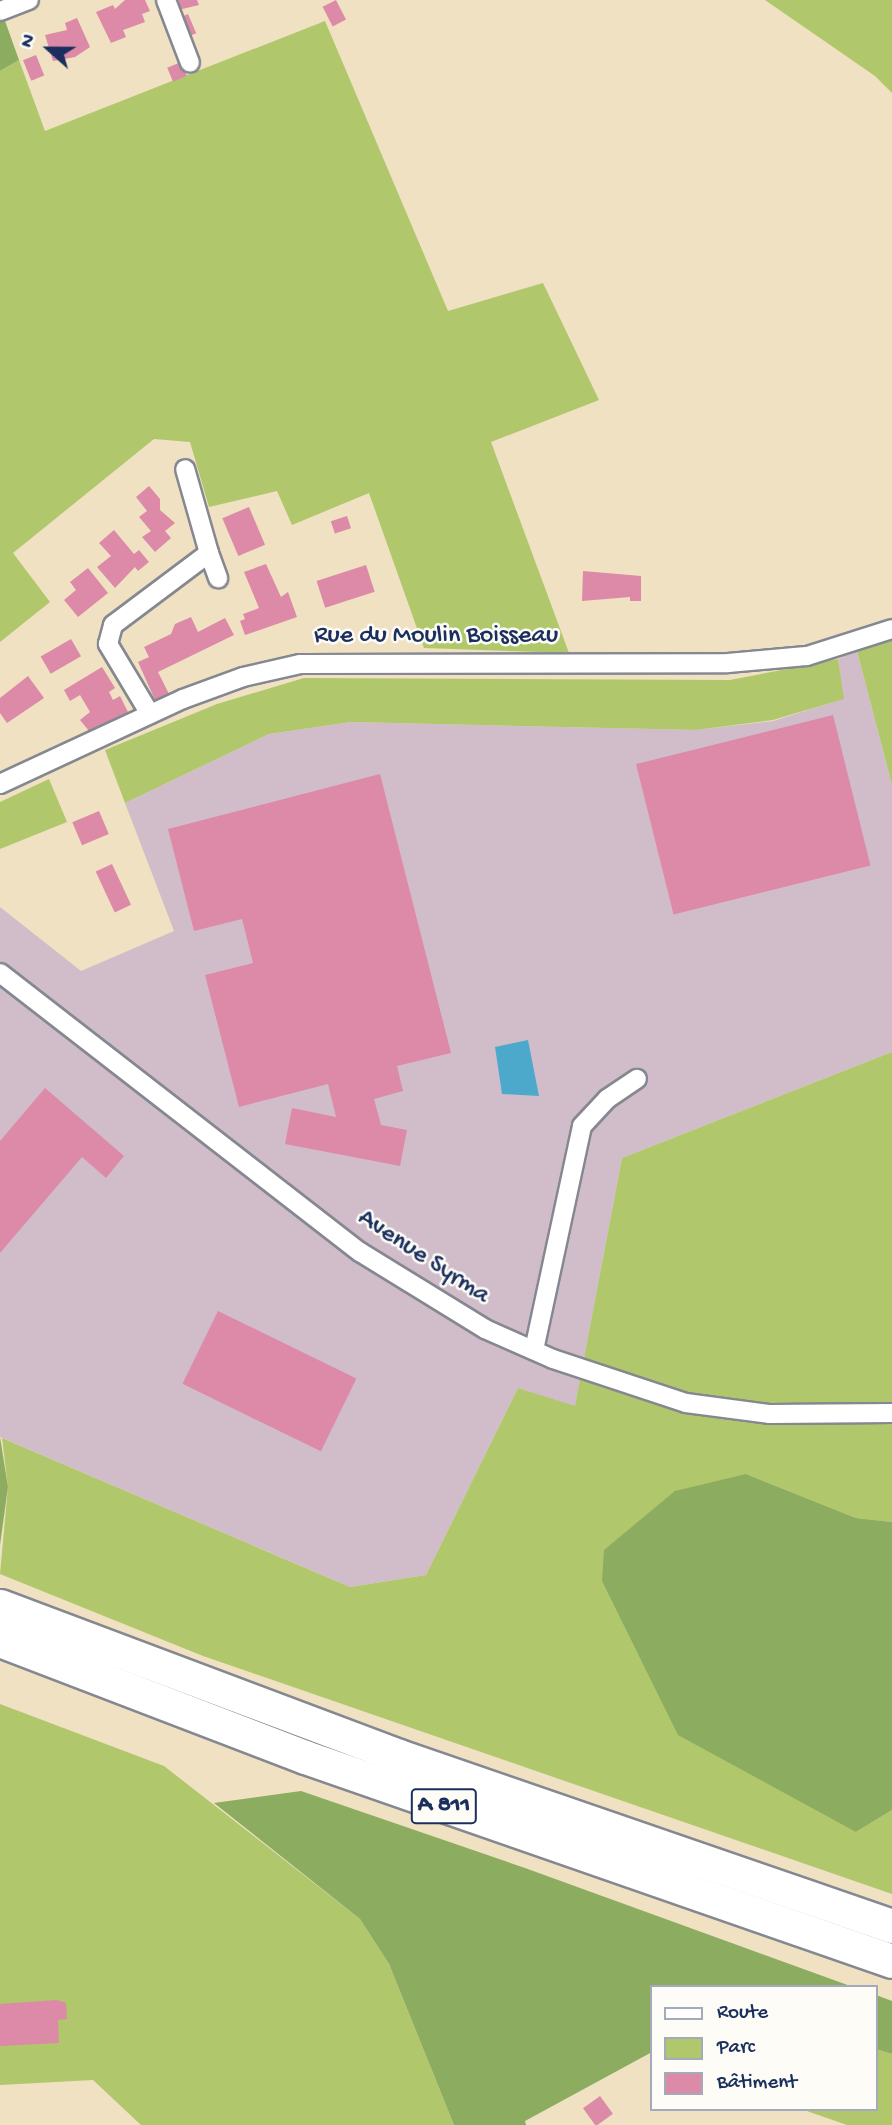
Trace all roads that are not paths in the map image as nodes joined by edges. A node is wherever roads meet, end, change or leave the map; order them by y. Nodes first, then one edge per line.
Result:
1 (29, 0) edge
2 (166, 0) edge
3 (2, 7) edge
4 (190, 62) dead end
5 (185, 469) dead end
6 (209, 553) junction
7 (218, 578) dead end
8 (892, 629) edge
9 (150, 715) junction
10 (0, 784) edge
11 (0, 973) edge
12 (637, 1079) dead end
13 (534, 1350) junction
14 (892, 1413) edge
15 (0, 1606) edge
16 (0, 1640) edge
17 (892, 1926) edge
18 (892, 1961) edge

1 - 3 street
2 - 4 street
5 - 6 street
6 - 7 street
6 - 9 street
8 - 9 street, Rue du Moulin Boisseau
9 - 10 street, Rue du Moulin Boisseau
11 - 13 street, Avenue Syrma
12 - 13 street
13 - 14 street, Avenue Syrma
15 - 17 highway, A 811
16 - 18 highway, A 811

